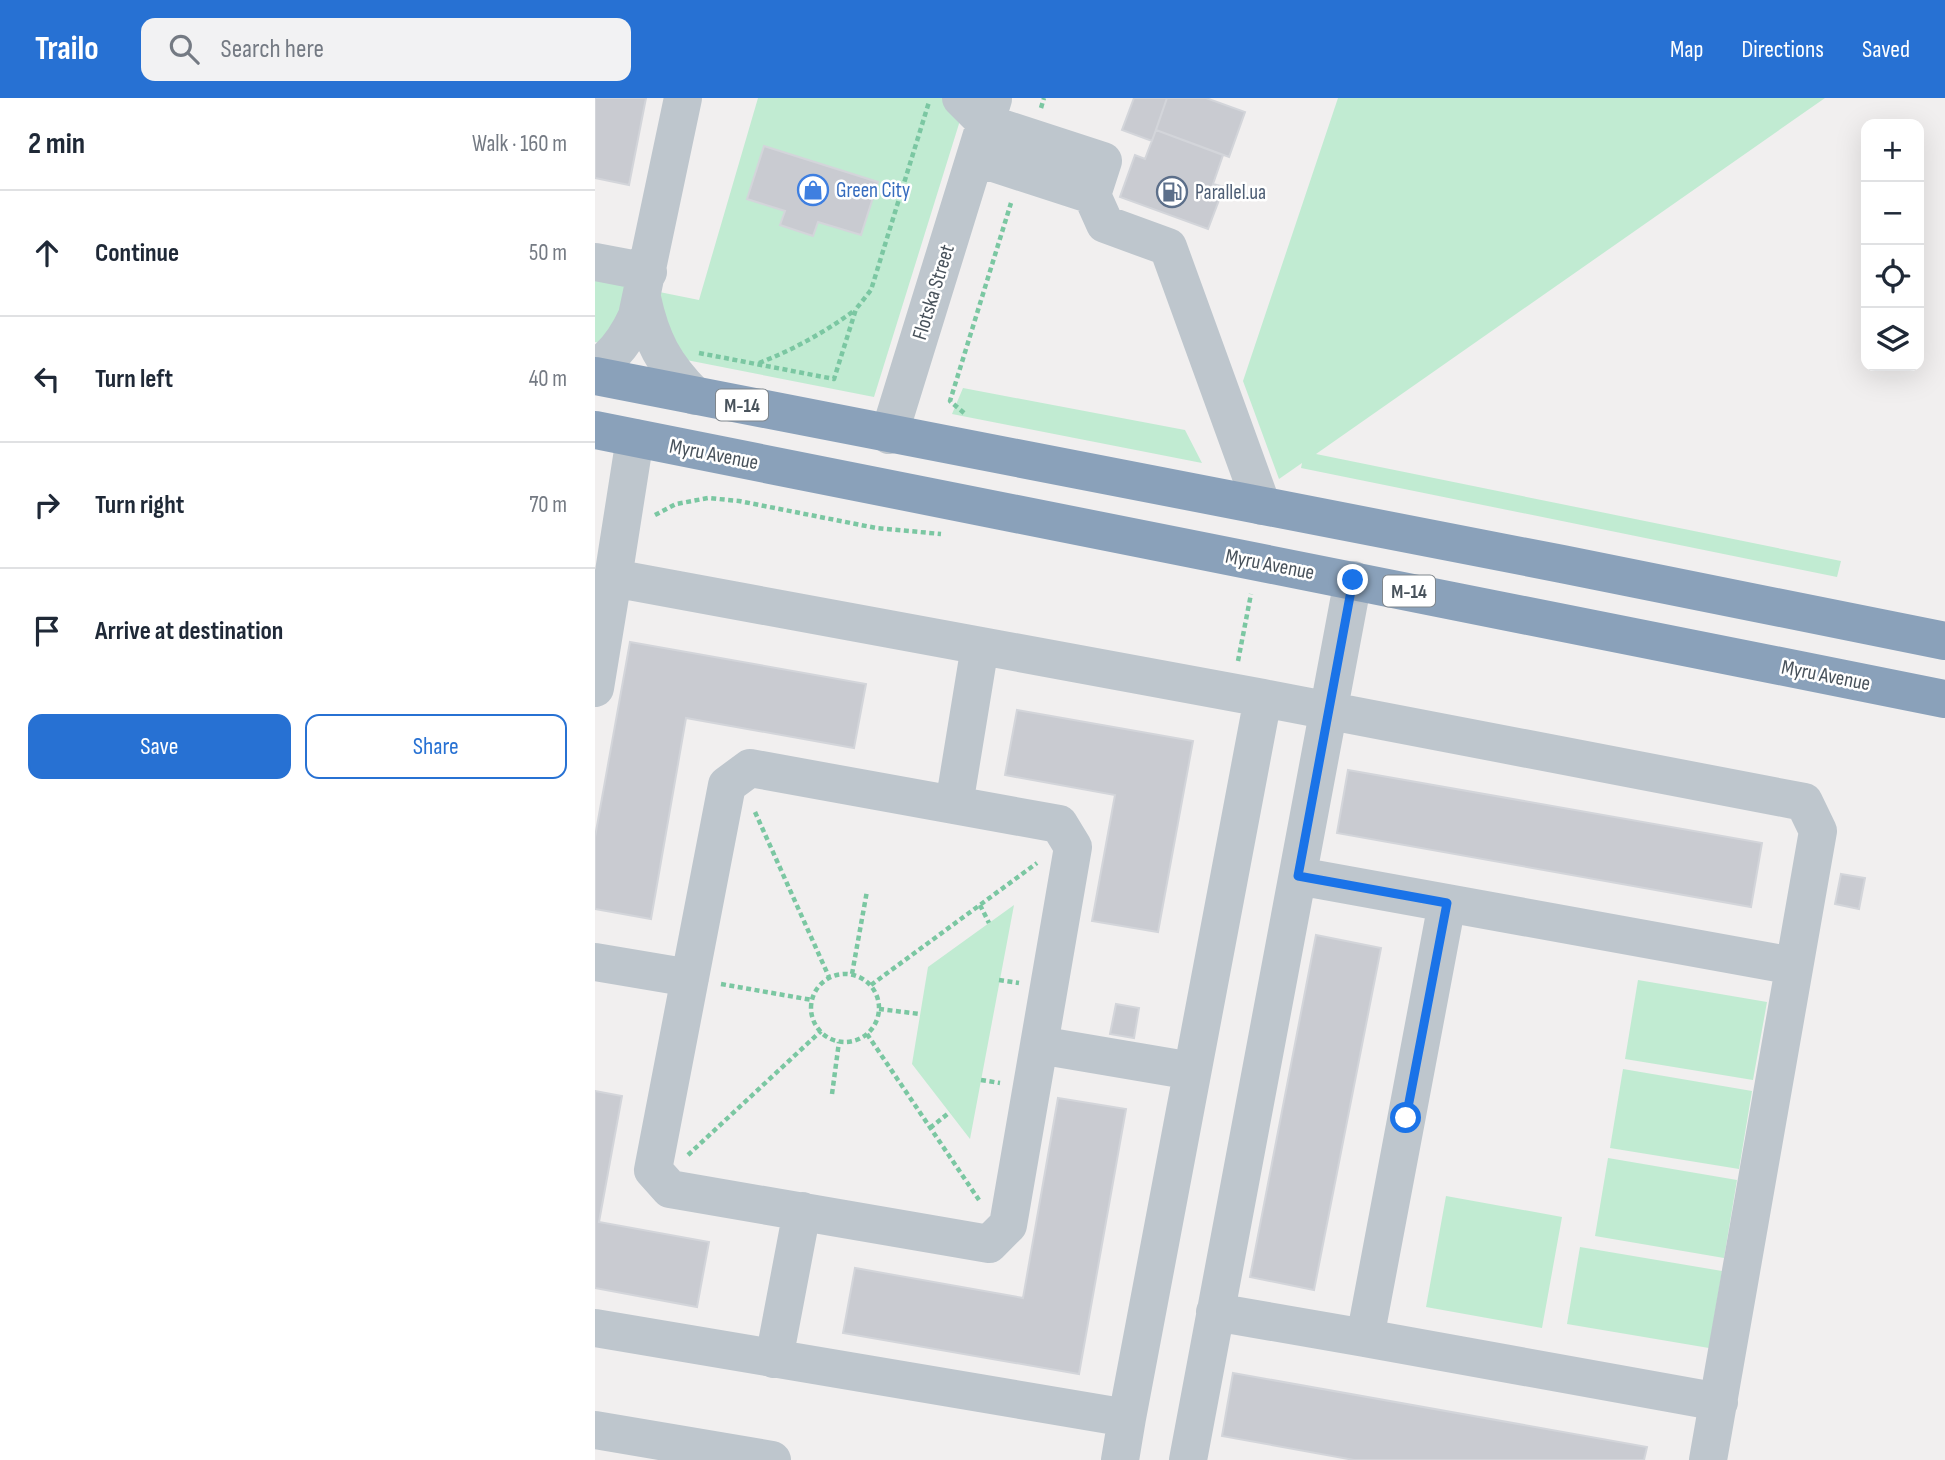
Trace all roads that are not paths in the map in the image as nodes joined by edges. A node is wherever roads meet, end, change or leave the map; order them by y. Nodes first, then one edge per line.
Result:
1 (683, 98) edge
2 (979, 119) edge
3 (595, 262) edge
4 (645, 285) junction
5 (595, 368) edge
6 (595, 376) edge
7 (695, 396) junction
8 (595, 430) edge
9 (889, 435) junction
10 (635, 438) junction
11 (873, 486) junction
12 (1262, 506) junction
13 (1562, 564) junction
14 (614, 578) junction
15 (1353, 580) junction
16 (1552, 619) junction
17 (1945, 641) edge
18 (980, 646) junction
19 (595, 688) edge
20 (1247, 696) junction
21 (1945, 699) edge
22 (1329, 711) junction
23 (954, 805) junction
24 (1298, 876) junction
25 (1447, 903) junction
26 (595, 962) edge
27 (1794, 966) junction
28 (689, 978) junction
29 (1039, 1045) junction
30 (1192, 1071) junction
31 (802, 1211) junction
32 (1215, 1312) junction
33 (595, 1328) edge
34 (1365, 1338) junction
35 (774, 1359) junction
36 (1719, 1402) junction
37 (1128, 1418) junction
38 (595, 1430) edge
39 (772, 1460) edge
40 (1120, 1460) edge
41 (1188, 1460) edge
42 (1708, 1460) edge

1 - 4 street
2 - 9 street, Flotska Street
2 - 12 street
3 - 4 street
4 - 5 street
4 - 7 street
6 - 7 highway, М-14
7 - 9 highway, М-14
8 - 10 highway, Myru Avenue / М-14
9 - 11 highway, Flotska Street
9 - 12 highway, М-14
10 - 11 highway, Myru Avenue / М-14
10 - 14 street
11 - 15 highway, Myru Avenue / М-14
12 - 13 highway, М-14
13 - 16 highway
13 - 17 highway, М-14
14 - 18 street
14 - 19 street
15 - 16 highway, Myru Avenue / М-14
15 - 22 street
16 - 21 highway, Myru Avenue / М-14
18 - 20 street
18 - 23 street
20 - 22 street
20 - 30 street
22 - 24 street
22 - 27 street
23 - 28 street
23 - 29 street
24 - 25 street
24 - 32 street
25 - 27 street
25 - 34 street
26 - 28 street
27 - 36 street
28 - 31 street
29 - 30 street
29 - 31 street
30 - 37 street
31 - 35 street
32 - 34 street
32 - 41 street
33 - 35 street
34 - 36 street
35 - 37 street
36 - 42 street
37 - 40 street
38 - 39 street

